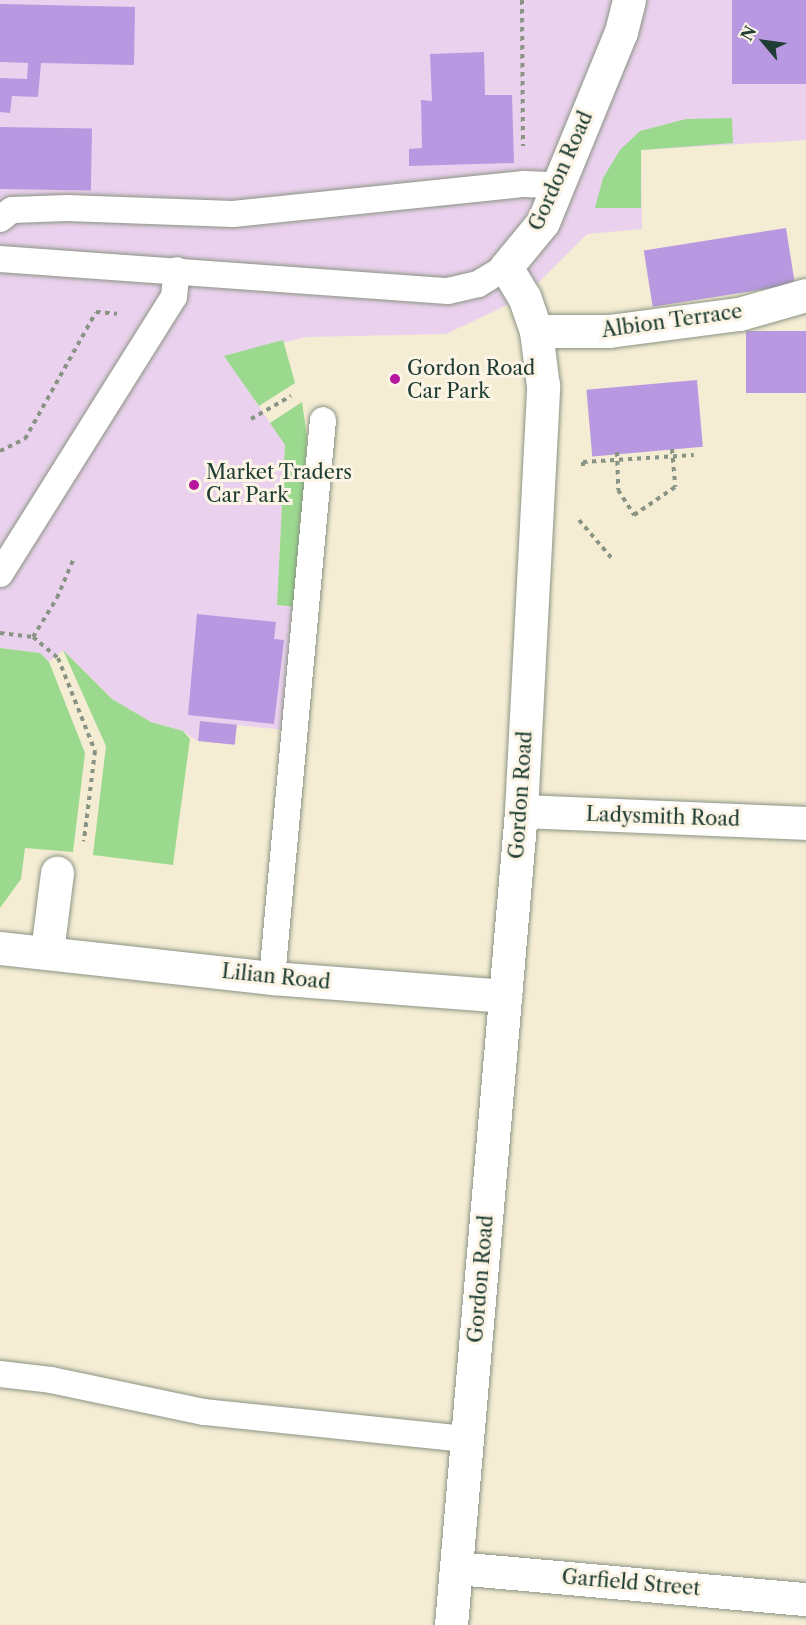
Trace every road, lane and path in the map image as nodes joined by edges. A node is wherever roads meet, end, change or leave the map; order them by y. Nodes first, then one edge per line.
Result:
1 (522, 0) edge
2 (629, 0) edge
3 (524, 184) junction
4 (557, 185) junction
5 (0, 219) edge
6 (0, 259) edge
7 (506, 267) junction
8 (177, 270) junction
9 (806, 295) edge
10 (124, 315) dead end
11 (536, 331) junction
12 (298, 392) dead end
13 (251, 419) dead end
14 (323, 420) dead end
15 (672, 448) dead end
16 (0, 451) edge
17 (617, 452) dead end
18 (694, 455) dead end
19 (583, 462) dead end
20 (577, 517) dead end
21 (74, 558) dead end
22 (614, 561) dead end
23 (0, 574) edge
24 (0, 633) edge
25 (33, 637) junction
26 (521, 811) junction
27 (806, 823) edge
28 (57, 873) joint
29 (0, 948) edge
30 (47, 952) junction
31 (272, 978) junction
32 (505, 996) junction
33 (0, 1374) edge
34 (467, 1439) junction
35 (456, 1568) junction
36 (806, 1599) edge
37 (451, 1625) edge

1 - 3 path
2 - 4 street, Gordon Road
3 - 4 lane
3 - 5 lane
4 - 7 street, Gordon Road
6 - 8 lane
7 - 8 lane
7 - 11 street, Gordon Road
8 - 23 lane
9 - 11 street, Albion Terrace
10 - 16 path
11 - 26 street, Gordon Road
12 - 13 path
14 - 31 lane
15 - 17 path, bridge
18 - 19 path
20 - 22 path
21 - 25 path
24 - 25 path
25 - 28 path
26 - 27 street, Ladysmith Road
26 - 32 street, Gordon Road
28 - 30 street
29 - 30 street, Lilian Road
30 - 31 street, Lilian Road
31 - 32 street, Lilian Road
32 - 34 street, Gordon Road
33 - 34 lane
34 - 35 street, Gordon Road
35 - 36 street, Garfield Street
35 - 37 street, Gordon Road

